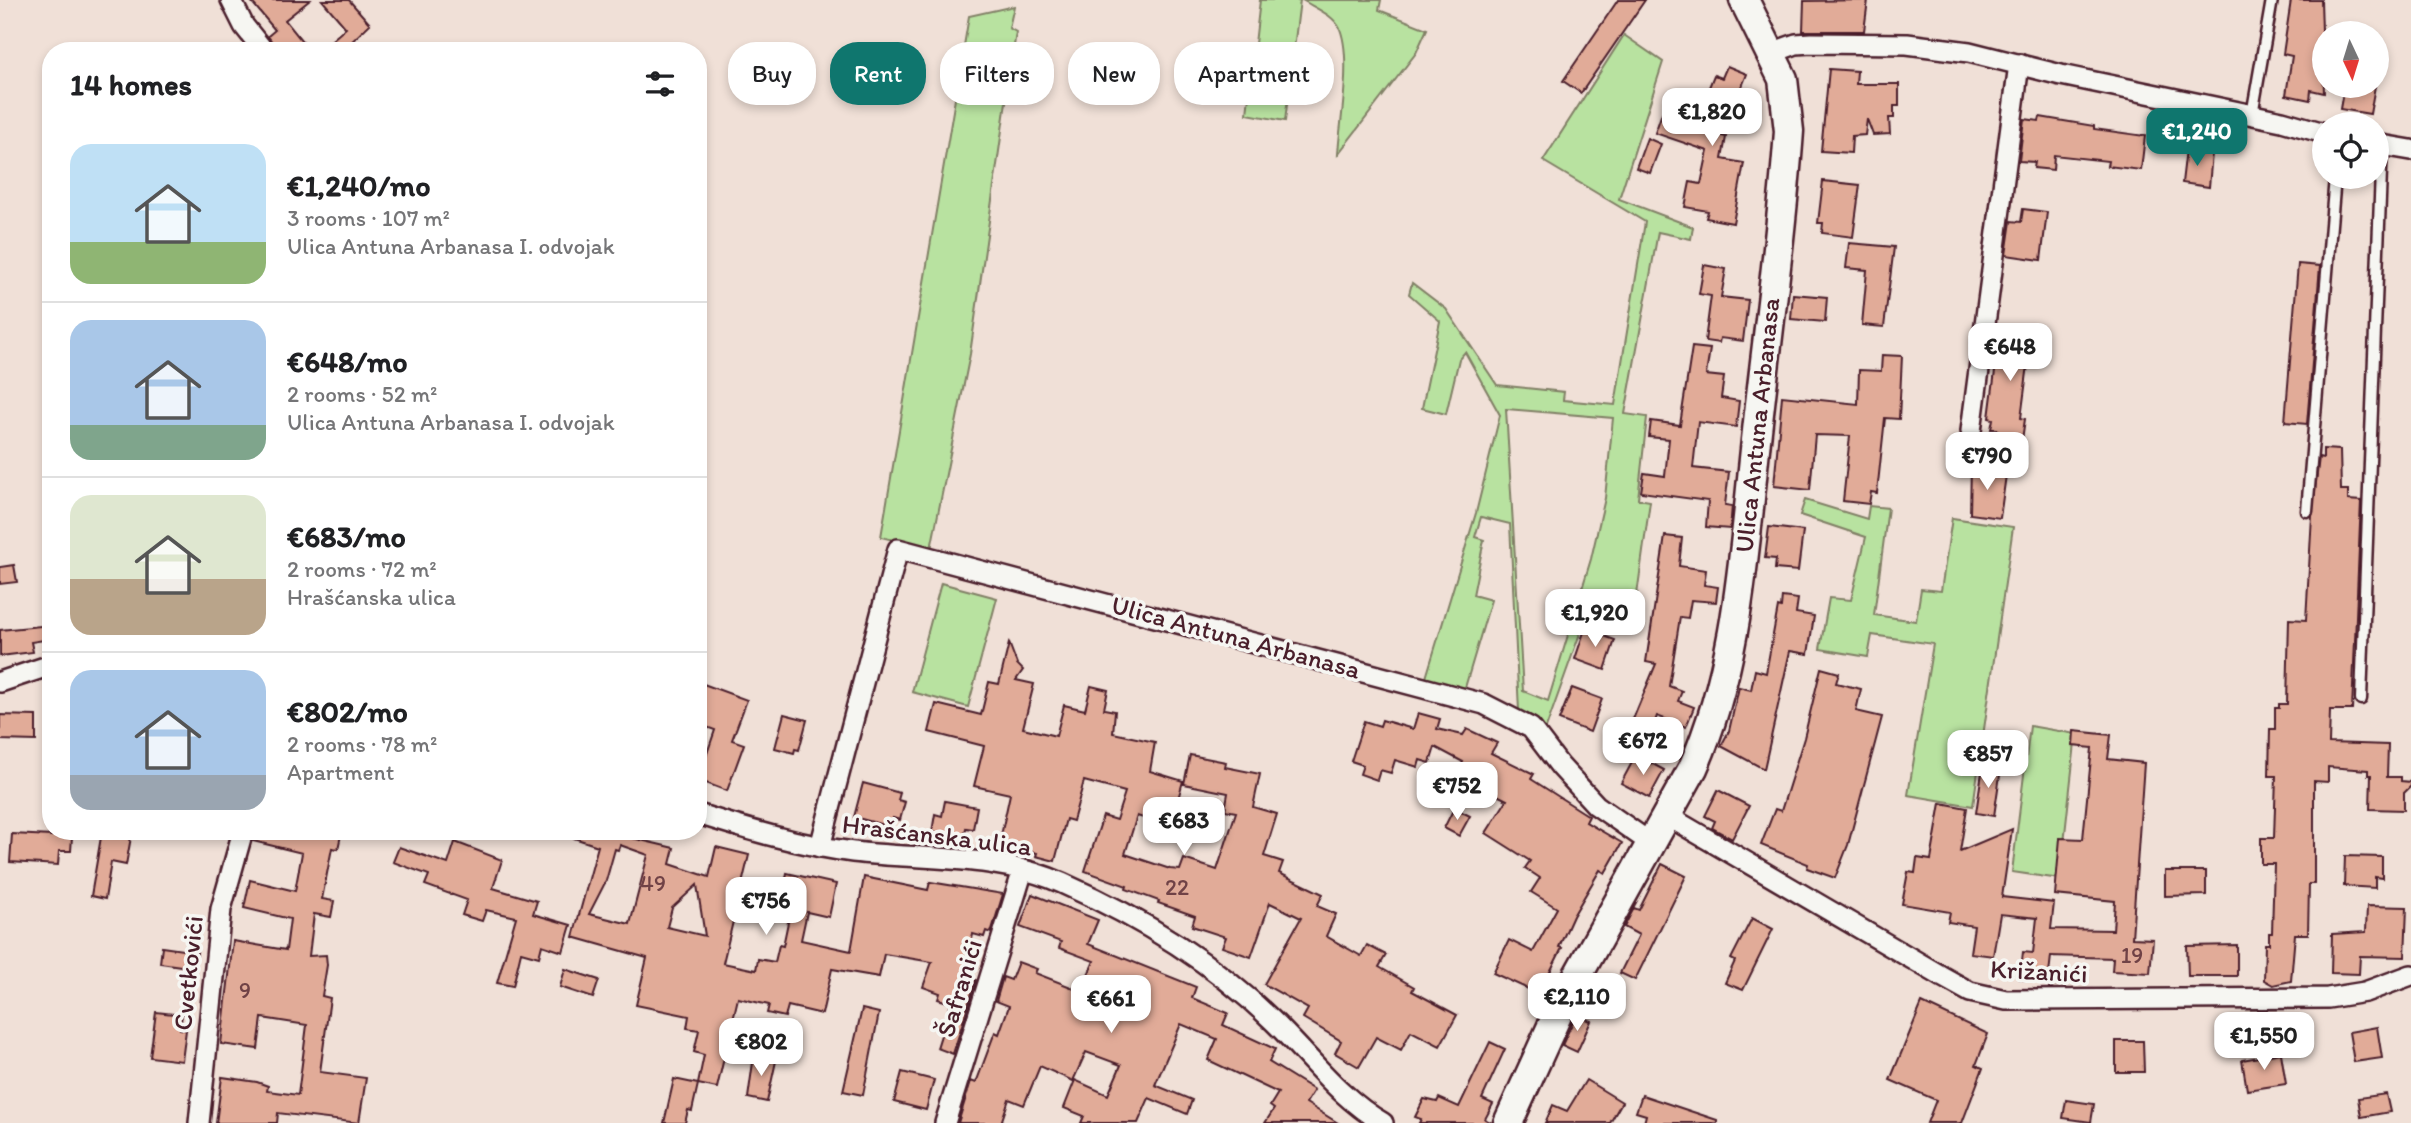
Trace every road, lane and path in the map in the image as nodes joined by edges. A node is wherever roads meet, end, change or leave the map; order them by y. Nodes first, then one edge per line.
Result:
1 (231, 0) edge
2 (1744, 0) edge
3 (2272, 0) edge
4 (257, 42) edge
5 (1771, 53) junction
6 (2019, 64) junction
7 (2252, 116) junction
8 (2312, 130) edge
9 (2389, 147) edge
10 (2411, 150) edge
11 (2334, 189) edge
12 (2378, 189) edge
13 (1971, 431) dead end
14 (2307, 511) dead end
15 (42, 668) edge
16 (0, 682) edge
17 (2361, 699) dead end
18 (1666, 815) junction
19 (707, 817) edge
20 (241, 840) edge
21 (1649, 842) junction
22 (820, 847) junction
23 (1023, 870) junction
24 (2411, 975) edge
25 (1375, 1121) edge
26 (199, 1123) edge
27 (945, 1123) edge
28 (1508, 1123) edge

1 - 4 street
2 - 5 main road, Ulica Antuna Arbanasa
3 - 7 lane
5 - 6 street
5 - 18 main road, Ulica Antuna Arbanasa
6 - 7 street
6 - 13 street
7 - 8 street
9 - 10 street
11 - 14 lane
12 - 17 lane
15 - 16 street
18 - 21 main road, Ulica Antuna Arbanasa
18 - 24 street, Križanići
19 - 22 street, Hrašćanska ulica
20 - 26 street, Cvetkovići
21 - 22 street, Ulica Antuna Arbanasa
21 - 28 main road, Ulica Antuna Arbanasa
22 - 23 street, Hrašćanska ulica
23 - 25 street, Hrašćanska ulica
23 - 27 street, Šafranići

